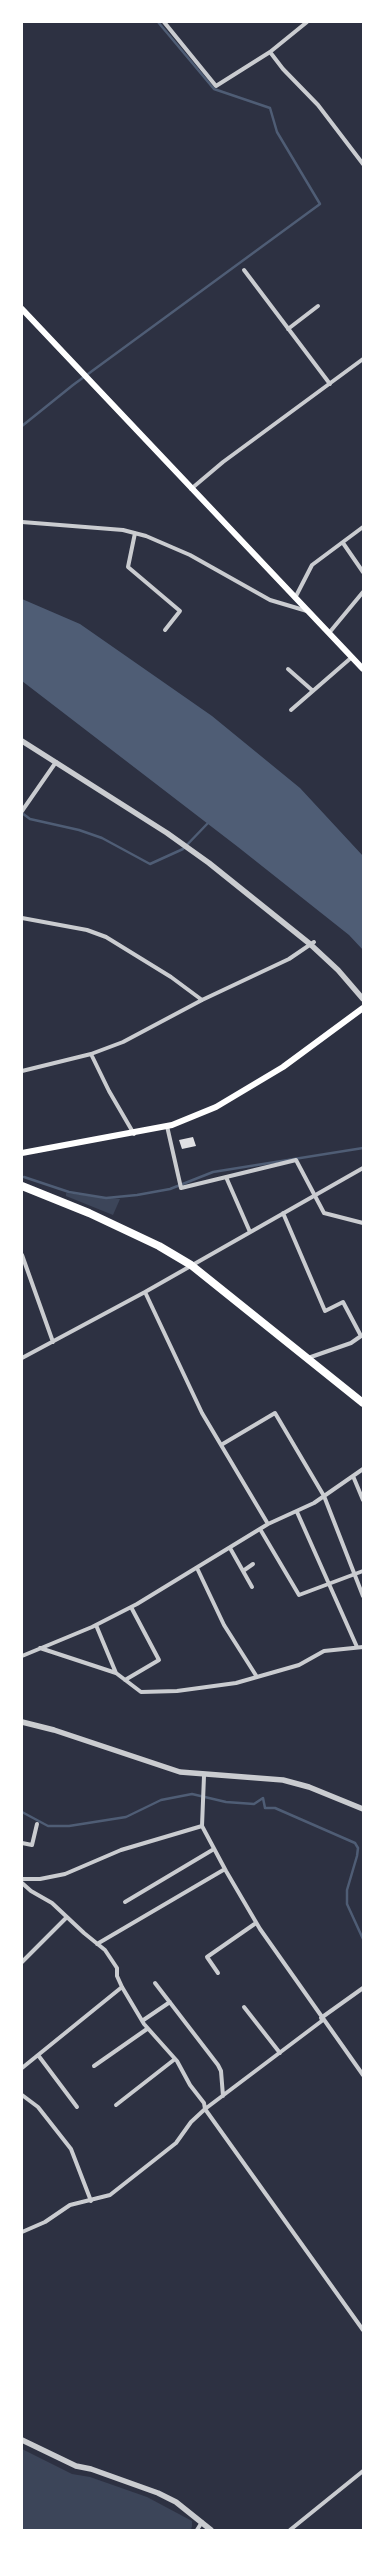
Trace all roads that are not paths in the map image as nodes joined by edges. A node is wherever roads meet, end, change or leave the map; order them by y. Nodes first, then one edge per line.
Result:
1 (164, 22) edge
2 (307, 22) edge
3 (270, 52) junction
4 (363, 164) edge
5 (244, 270) dead end
6 (318, 306) dead end
7 (22, 309) edge
8 (288, 329) junction
9 (363, 359) edge
10 (359, 363) junction
11 (363, 368) edge
12 (330, 384) junction
13 (191, 489) junction
14 (22, 522) edge
15 (363, 528) edge
16 (135, 533) junction
17 (343, 543) junction
18 (363, 572) edge
19 (363, 592) edge
20 (295, 598) junction
21 (307, 611) junction
22 (165, 630) dead end
23 (329, 633) junction
24 (352, 657) junction
25 (288, 669) dead end
26 (363, 669) edge
27 (313, 691) junction
28 (291, 710) dead end
29 (22, 741) edge
30 (56, 762) junction
31 (22, 811) edge
32 (22, 918) edge
33 (312, 943) junction
34 (363, 999) edge
35 (202, 1000) junction
36 (363, 1008) edge
37 (92, 1054) junction
38 (22, 1071) edge
39 (167, 1126) junction
40 (134, 1134) junction
41 (22, 1153) edge
42 (363, 1168) edge
43 (226, 1177) junction
44 (22, 1186) edge
45 (315, 1195) junction
46 (284, 1213) junction
47 (363, 1224) edge
48 (250, 1232) junction
49 (22, 1255) edge
50 (191, 1265) junction
51 (145, 1292) junction
52 (362, 1336) edge
53 (53, 1342) junction
54 (22, 1358) edge
55 (308, 1358) junction
56 (363, 1403) edge
57 (221, 1445) junction
58 (363, 1469) edge
59 (353, 1476) junction
60 (324, 1496) junction
61 (363, 1500) edge
62 (297, 1512) junction
63 (268, 1524) junction
64 (260, 1529) junction
65 (230, 1548) junction
66 (253, 1564) dead end
67 (196, 1568) junction
68 (243, 1571) junction
69 (363, 1571) edge
70 (354, 1575) junction
71 (329, 1584) junction
72 (252, 1587) dead end
73 (363, 1596) edge
74 (131, 1607) junction
75 (96, 1625) junction
76 (357, 1647) junction
77 (363, 1647) edge
78 (40, 1648) junction
79 (22, 1656) edge
80 (116, 1673) junction
81 (257, 1677) junction
82 (126, 1680) junction
83 (22, 1722) edge
84 (204, 1776) junction
85 (363, 1809) edge
86 (37, 1824) dead end
87 (202, 1826) junction
88 (22, 1843) edge
89 (214, 1849) junction
90 (225, 1870) junction
91 (22, 1879) edge
92 (22, 1883) edge
93 (124, 1902) dead end
94 (66, 1918) junction
95 (256, 1924) junction
96 (97, 1944) junction
97 (22, 1962) edge
98 (218, 1973) dead end
99 (155, 1982) dead end
100 (122, 1987) junction
101 (363, 1988) edge
102 (170, 2002) junction
103 (244, 2007) dead end
104 (322, 2019) junction
105 (142, 2021) junction
106 (148, 2029) junction
107 (280, 2053) junction
108 (38, 2055) junction
109 (175, 2059) junction
110 (94, 2066) dead end
111 (22, 2068) edge
112 (363, 2075) edge
113 (22, 2095) edge
114 (223, 2096) junction
115 (116, 2105) dead end
116 (77, 2107) dead end
117 (205, 2109) junction
118 (91, 2201) junction
119 (23, 2230) edge
120 (363, 2330) edge
121 (22, 2440) edge
122 (363, 2471) edge
123 (202, 2522) junction
124 (197, 2530) edge
125 (211, 2530) edge
126 (290, 2530) edge

1 - 3 street
2 - 3 street
3 - 4 street
5 - 8 street
6 - 8 street
7 - 13 main road
8 - 12 street
9 - 10 street
10 - 11 street
10 - 12 street
12 - 13 street
13 - 20 main road
14 - 16 street
15 - 17 street
16 - 21 street
16 - 22 street
17 - 18 street
17 - 20 street
19 - 23 street
20 - 21 main road
21 - 23 main road
23 - 24 main road
24 - 26 main road
24 - 27 street
25 - 27 street
27 - 28 street
29 - 30 street
30 - 31 street
30 - 33 street
32 - 35 street
33 - 34 street
33 - 35 street
35 - 37 street
36 - 39 main road
37 - 38 street
37 - 40 street
39 - 40 main road
39 - 43 street
40 - 41 main road
42 - 45 street
43 - 45 street
43 - 48 street
44 - 50 highway
45 - 46 street
45 - 47 street
46 - 48 street
46 - 52 street
48 - 50 street
49 - 53 street
50 - 51 street
50 - 55 highway
51 - 53 street
51 - 57 street
52 - 55 street
53 - 54 street
55 - 56 highway
57 - 60 street
57 - 63 street
58 - 59 street
59 - 60 street
59 - 61 street
60 - 62 street
60 - 70 street
62 - 63 street
62 - 71 street
63 - 64 street
64 - 65 street
64 - 71 street
65 - 67 street
65 - 68 street
66 - 68 street
67 - 74 street
67 - 81 street
68 - 72 street
69 - 70 street
70 - 71 street
70 - 73 street
71 - 76 street
74 - 75 street
74 - 82 street
75 - 78 street
75 - 80 street
76 - 77 street
76 - 81 street
78 - 79 street
78 - 80 street
80 - 82 street
81 - 82 street
83 - 84 street
84 - 85 street
84 - 87 street
86 - 88 street
87 - 89 street
87 - 91 street
89 - 90 street
89 - 93 street
90 - 95 street
90 - 96 street
92 - 94 street
94 - 96 street
94 - 97 street
95 - 98 street
95 - 104 street
96 - 100 street
99 - 102 street
100 - 105 street
100 - 108 street
101 - 104 street
102 - 105 street
102 - 114 street
103 - 107 street
104 - 107 street
104 - 112 street
105 - 106 street
106 - 109 street
106 - 110 street
107 - 114 street
108 - 111 street
108 - 116 street
109 - 115 street
109 - 117 street
113 - 118 street
114 - 117 street
117 - 118 street
117 - 120 street
118 - 119 street
121 - 123 street
122 - 126 street
123 - 124 street
123 - 125 street

